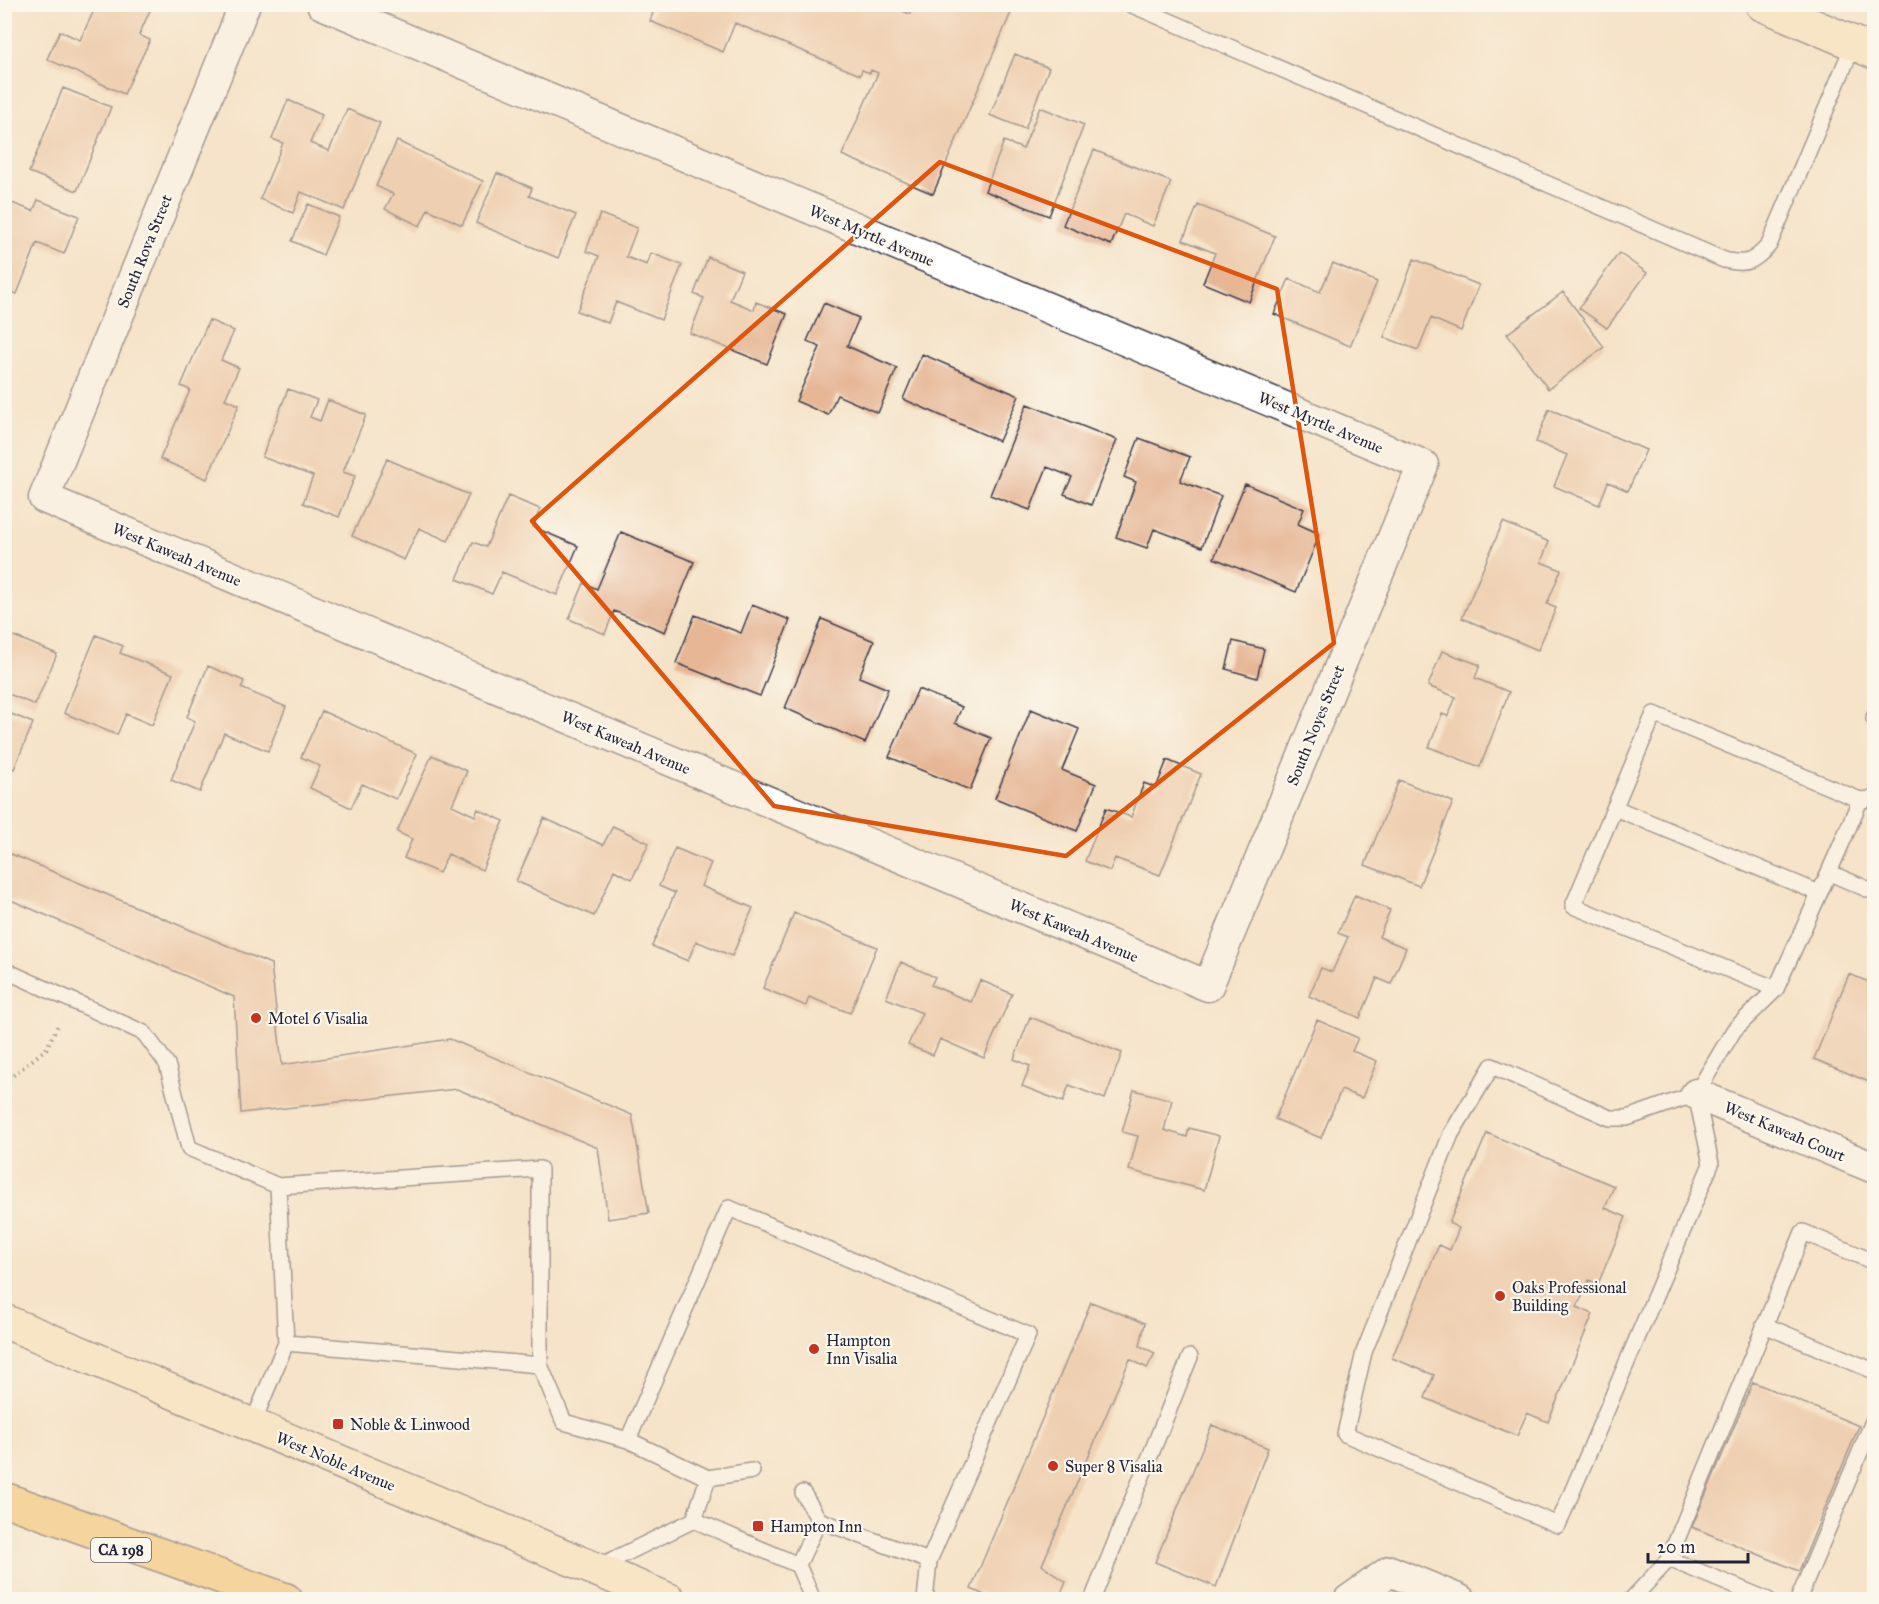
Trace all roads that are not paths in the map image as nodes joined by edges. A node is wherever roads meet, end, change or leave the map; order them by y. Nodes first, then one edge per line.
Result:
1 (245, 4) edge
2 (322, 4) edge
3 (1130, 4) edge
4 (1762, 4) edge
5 (1864, 48) edge
6 (1423, 465) joint
7 (44, 498) joint
8 (1870, 797) edge
9 (1615, 808) junction
10 (1830, 873) junction
11 (1875, 892) edge
12 (1819, 893) junction
13 (4, 970) edge
14 (1208, 986) joint
15 (1776, 989) junction
16 (1696, 1094) junction
17 (1875, 1168) edge
18 (278, 1186) junction
19 (1875, 1262) edge
20 (4, 1321) edge
21 (1764, 1325) junction
22 (286, 1343) junction
23 (1190, 1357) dead end
24 (540, 1365) junction
25 (1875, 1371) edge
26 (1875, 1419) edge
27 (252, 1425) junction
28 (628, 1440) junction
29 (752, 1471) dead end
30 (708, 1478) junction
31 (802, 1493) dead end
32 (4, 1500) edge
33 (694, 1520) junction
34 (819, 1520) junction
35 (1669, 1559) junction
36 (929, 1562) junction
37 (798, 1565) junction
38 (595, 1569) junction
39 (237, 1599) edge
40 (286, 1599) edge
41 (669, 1599) edge
42 (813, 1599) edge
43 (925, 1599) edge
44 (1092, 1599) edge
45 (1349, 1599) edge
46 (1460, 1599) edge
47 (1631, 1599) edge
48 (1768, 1599) edge
49 (1798, 1599) edge

1 - 7 street, South Rova Street
2 - 6 street, West Myrtle Avenue
3 - 5 lane
4 - 5 main road
6 - 14 street, South Noyes Street
7 - 14 street, West Kaweah Avenue
8 - 9 lane
8 - 10 lane
9 - 12 lane
9 - 15 lane
10 - 11 lane
10 - 12 lane
12 - 15 lane
13 - 18 lane
15 - 16 lane
16 - 16 lane
16 - 17 street, West Kaweah Court
18 - 22 lane
18 - 24 lane
19 - 21 lane
20 - 27 main road, West Noble Avenue
21 - 25 lane
21 - 35 lane
22 - 24 lane
22 - 27 lane
23 - 44 lane
24 - 28 lane
26 - 49 lane
27 - 38 main road, West Noble Avenue
28 - 30 lane
28 - 36 lane
29 - 30 lane
30 - 33 lane
31 - 34 lane
32 - 39 highway, CA 198
32 - 40 highway
33 - 37 lane
33 - 38 lane
34 - 36 lane
34 - 37 lane
35 - 47 lane
35 - 48 lane
36 - 43 lane
37 - 42 lane
38 - 41 main road, West Noble Avenue
45 - 46 street

